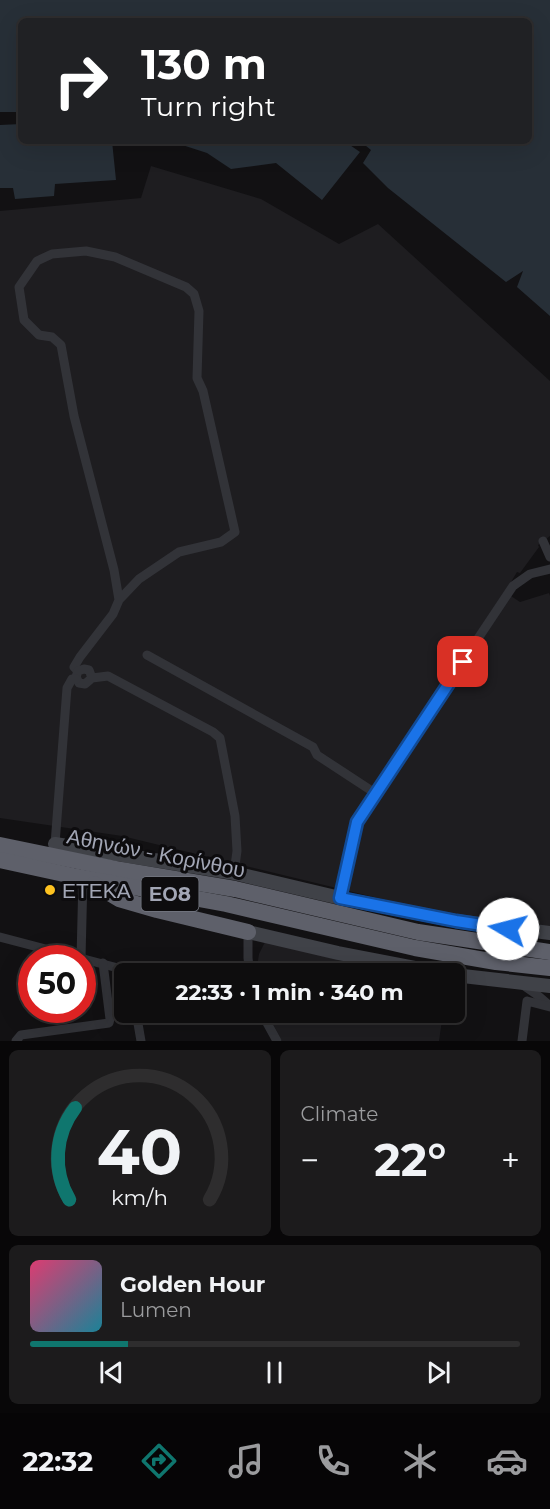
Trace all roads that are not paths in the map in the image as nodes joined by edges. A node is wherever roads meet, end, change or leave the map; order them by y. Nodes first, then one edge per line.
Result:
1 (543, 541) dead end
2 (550, 557) edge
3 (550, 569) edge
4 (119, 600) junction
5 (147, 655) dead end
6 (75, 675) junction
7 (375, 793) junction
8 (0, 844) edge
9 (55, 844) junction
10 (0, 860) edge
11 (234, 873) junction
12 (83, 878) junction
13 (340, 898) junction
14 (248, 932) junction
15 (550, 933) edge
16 (0, 937) edge
17 (416, 940) junction
18 (31, 945) edge
19 (81, 945) edge
20 (550, 952) edge
21 (96, 961) edge
22 (103, 963) junction
23 (249, 963) edge
24 (391, 963) edge
25 (114, 967) edge
26 (550, 968) edge
27 (465, 976) edge
28 (518, 983) junction
29 (550, 986) edge
30 (550, 1007) edge
31 (138, 1023) edge
32 (267, 1023) edge
33 (17, 1041) edge
34 (141, 1041) edge
35 (277, 1041) edge
36 (522, 1041) edge

1 - 2 street
3 - 7 street
4 - 4 street
4 - 6 street
5 - 7 street
6 - 9 street
6 - 11 street
7 - 13 street
8 - 9 highway
8 - 17 highway, Αθηνών - Κορίνθου / ΕΟ8
9 - 11 main road
10 - 12 highway, Αθηνών - Κορίνθου / ΕΟ8
11 - 13 main road
12 - 14 highway
12 - 17 highway, Αθηνών - Κορίνθου / ΕΟ8
12 - 19 street
13 - 15 main road
14 - 23 street
14 - 24 main road
16 - 18 street
17 - 20 highway, Αθηνών - Κορίνθου / ΕΟ8
17 - 26 highway, Αθηνών - Κορίνθου / ΕΟ8
21 - 22 street
22 - 25 street
22 - 33 street
27 - 28 main road
28 - 29 main road
28 - 30 street
30 - 36 street
31 - 34 street
32 - 35 street

